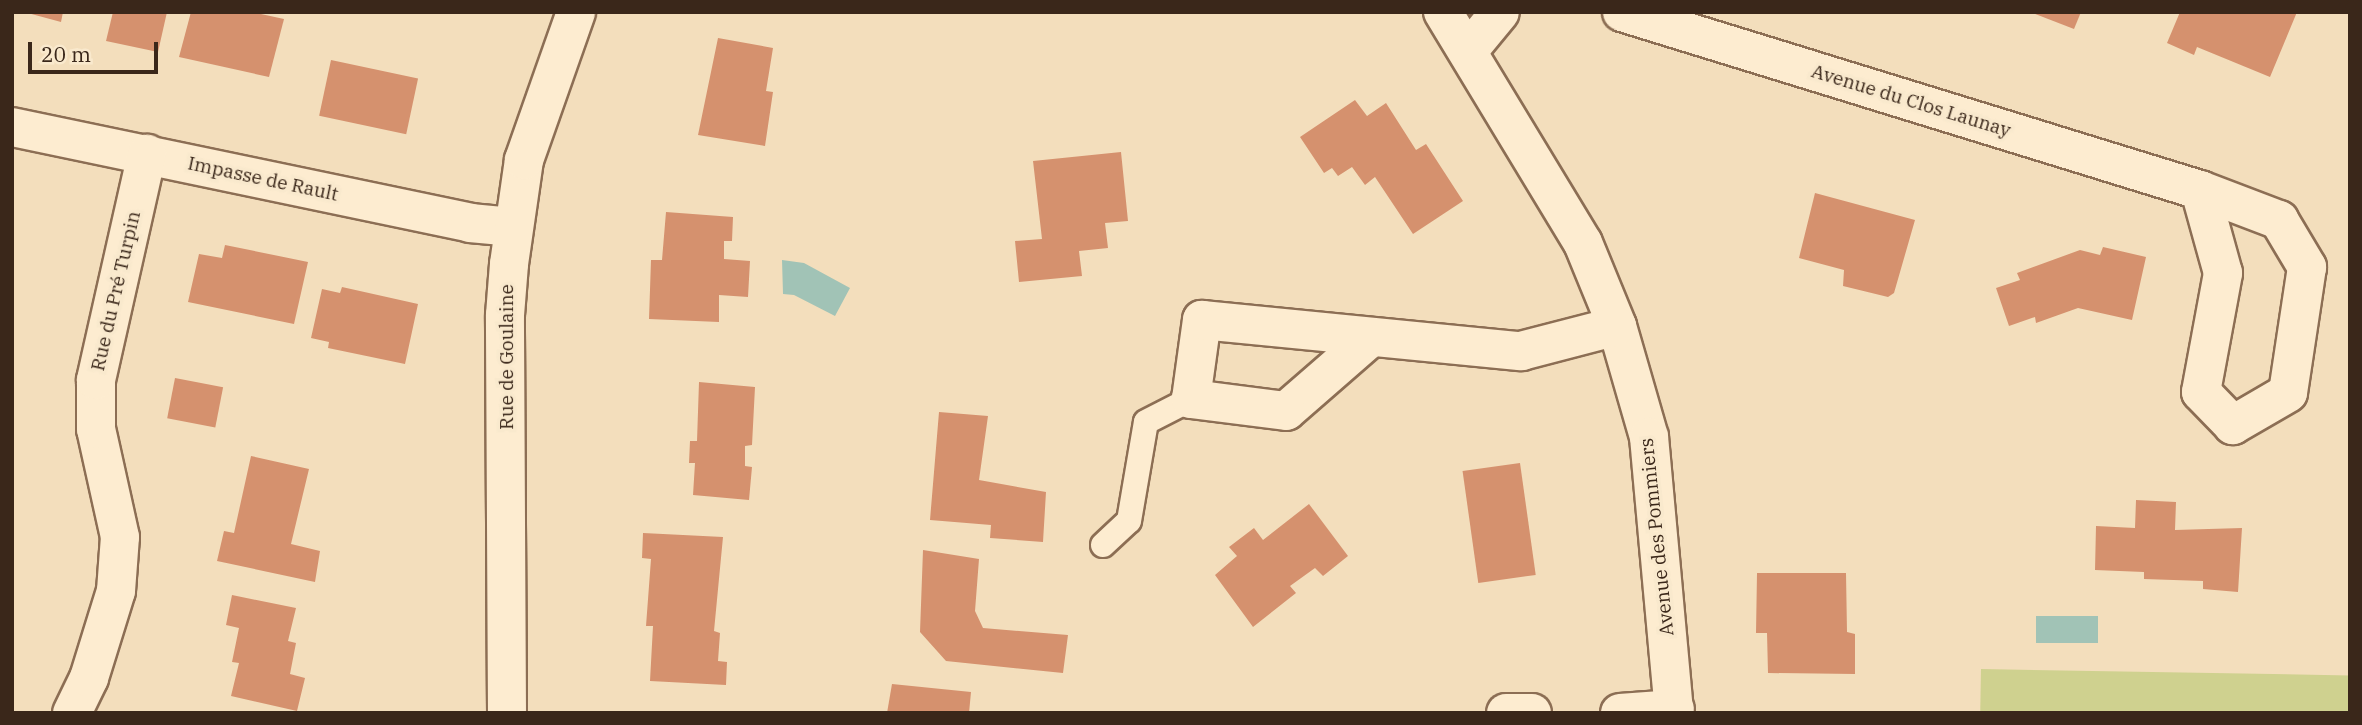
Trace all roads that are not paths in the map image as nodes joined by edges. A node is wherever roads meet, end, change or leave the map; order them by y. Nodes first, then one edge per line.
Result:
1 (576, 12) edge
2 (1443, 12) edge
3 (1500, 12) edge
4 (1622, 12) edge
5 (1468, 51) junction
6 (12, 127) edge
7 (147, 154) junction
8 (2200, 190) junction
9 (513, 227) junction
10 (1616, 326) junction
11 (1370, 338) junction
12 (1191, 399) junction
13 (1103, 545) dead end
14 (1674, 711) edge
15 (72, 713) edge
16 (508, 713) edge
17 (1506, 713) edge
18 (1532, 713) edge
19 (1620, 713) edge

1 - 9 street, Rue de Goulaine
2 - 5 street, Avenue des Pommiers
3 - 5 street
4 - 8 street, Avenue du Clos Launay
5 - 10 street, Avenue des Pommiers
6 - 7 street, Impasse de Rault
7 - 9 street, Impasse de Rault
7 - 15 street, Rue du Pré Turpin
8 - 8 street, Avenue du Clos Launay
9 - 16 street, Rue de Goulaine
10 - 11 street
10 - 14 street, Avenue des Pommiers
11 - 12 street
11 - 12 street
12 - 13 lane
14 - 19 street, Avenue des Pommiers
17 - 18 street

